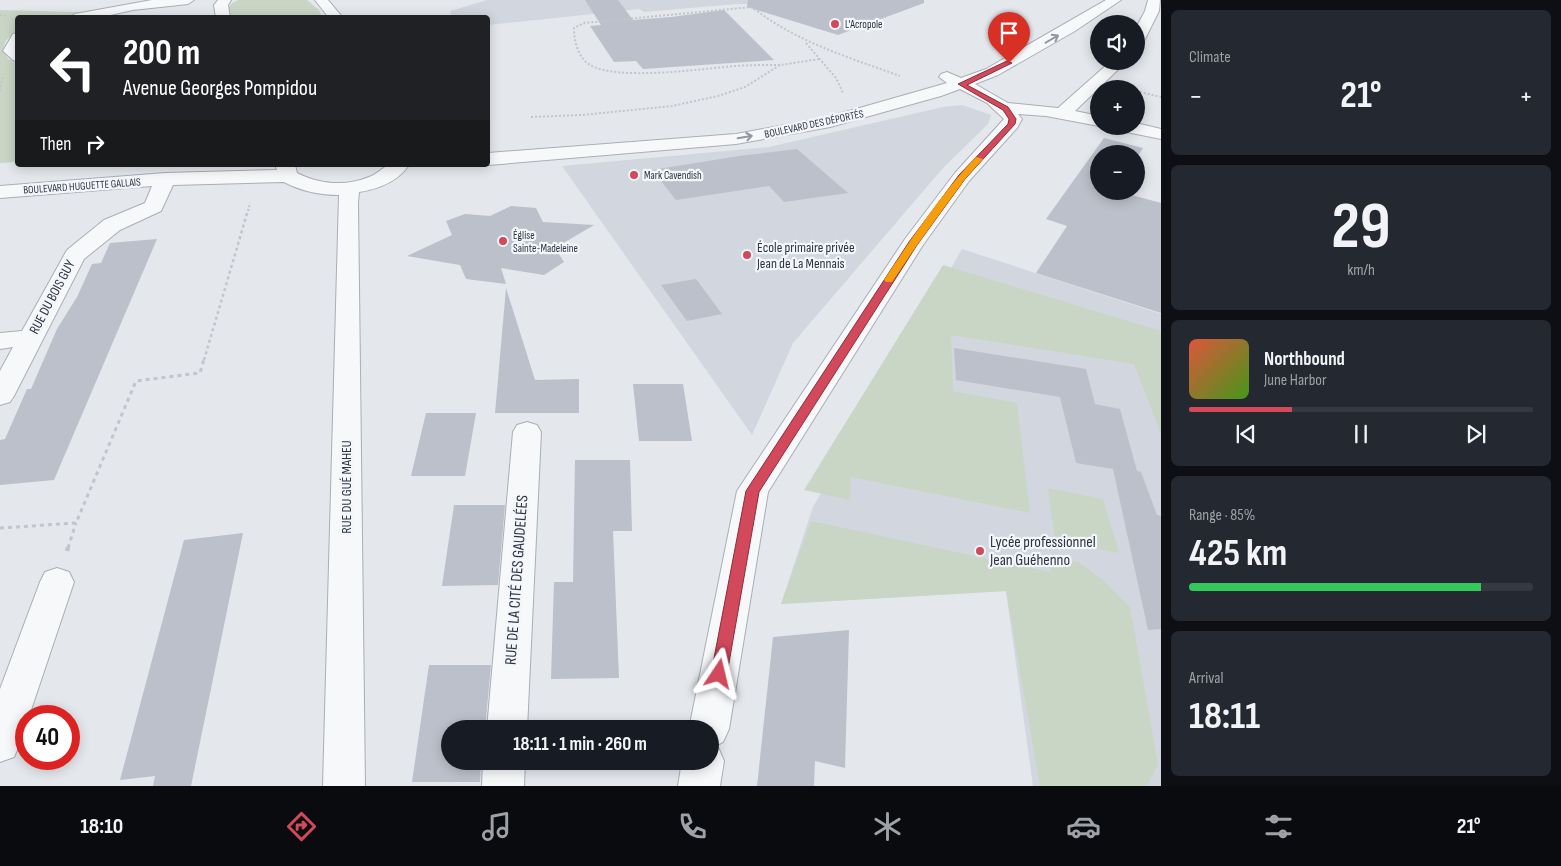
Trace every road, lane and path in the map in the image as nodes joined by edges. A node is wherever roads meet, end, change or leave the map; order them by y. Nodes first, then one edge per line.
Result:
1 (188, 0) edge
2 (225, 0) edge
3 (321, 0) edge
4 (1090, 0) edge
5 (1115, 0) edge
6 (1154, 0) edge
7 (90, 15) edge
8 (223, 15) edge
9 (334, 15) edge
10 (1145, 25) edge
11 (15, 42) edge
12 (805, 42) junction
13 (15, 55) edge
14 (820, 59) junction
15 (780, 65) junction
16 (1110, 70) edge
17 (836, 78) dead end
18 (944, 82) junction
19 (1145, 93) edge
20 (1161, 97) edge
21 (1006, 108) junction
22 (1062, 114) junction
23 (531, 117) dead end
24 (1090, 119) edge
25 (1145, 131) edge
26 (1161, 134) edge
27 (490, 146) edge
28 (490, 158) edge
29 (213, 167) edge
30 (401, 167) edge
31 (287, 171) edge
32 (158, 172) edge
33 (0, 175) edge
34 (256, 177) junction
35 (350, 188) junction
36 (0, 192) edge
37 (30, 338) junction
38 (0, 342) edge
39 (0, 396) edge
40 (527, 432) dead end
41 (0, 528) edge
42 (57, 582) dead end
43 (508, 720) edge
44 (711, 720) edge
45 (0, 743) edge
46 (504, 770) edge
47 (702, 770) edge
48 (344, 786) edge
49 (503, 786) edge
50 (699, 786) edge

1 - 7 street
2 - 8 street
3 - 9 street
4 - 18 street, BOULEVARD DES DÉPORTÉS
18 -> 5 street, BOULEVARD DES DÉPORTÉS
6 - 10 street
11 - 13 street
12 - 14 path
12 - 15 path
12 - 18 path
14 - 15 path
14 - 17 path
15 - 23 path
16 - 22 street
18 - 21 street
18 - 27 street, BOULEVARD DES DÉPORTÉS
28 -> 18 street, BOULEVARD DES DÉPORTÉS
19 - 20 path
21 - 22 street
21 - 44 street
22 - 24 street
25 - 26 street
29 - 32 street, BOULEVARD HUGUETTE GALLAIS
30 - 35 street
31 - 34 street, BOULEVARD HUGUETTE GALLAIS
31 - 35 street
32 - 33 street
32 - 34 street, BOULEVARD HUGUETTE GALLAIS
32 - 36 street, BOULEVARD HUGUETTE GALLAIS
32 - 37 street, RUE DU BOIS GUY
34 - 41 path
35 - 48 street, RUE DU GUÉ MAHEU
37 - 38 street
37 - 39 street, RUE DU BOIS GUY
40 - 43 street, RUE DE LA CITÉ DES GAUDELÉES
42 - 45 street
46 - 49 street
47 - 50 street

